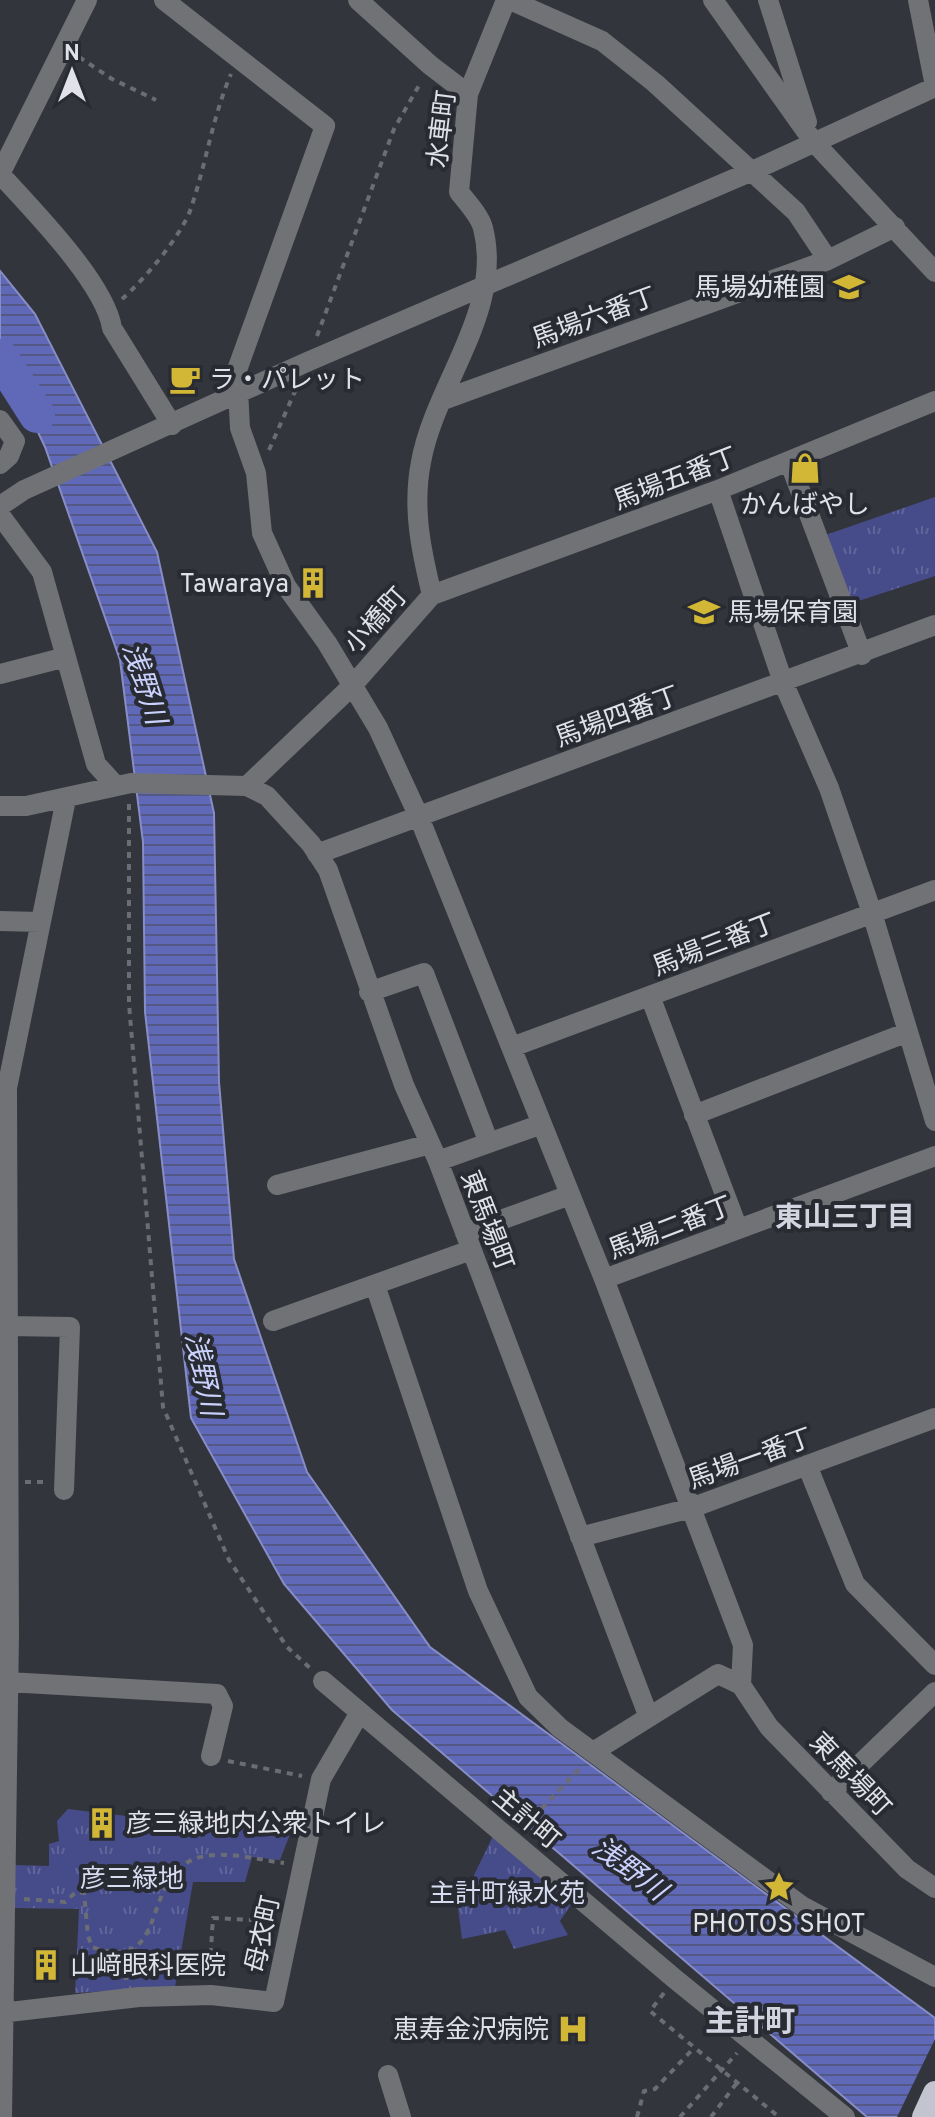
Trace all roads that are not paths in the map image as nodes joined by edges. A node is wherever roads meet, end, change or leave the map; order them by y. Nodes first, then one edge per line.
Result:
1 (87, 0) edge
2 (164, 0) edge
3 (358, 0) edge
4 (713, 0) edge
5 (768, 0) edge
6 (918, 0) edge
7 (503, 2) edge
8 (935, 87) edge
9 (468, 94) junction
10 (813, 141) junction
11 (750, 172) junction
12 (0, 174) edge
13 (895, 227) junction
14 (828, 260) junction
15 (935, 272) edge
16 (486, 287) junction
17 (240, 395) junction
18 (443, 400) junction
19 (935, 401) edge
20 (0, 420) edge
21 (172, 425) junction
22 (789, 461) junction
23 (0, 464) edge
24 (718, 490) junction
25 (0, 506) edge
26 (0, 515) edge
27 (432, 595) junction
28 (935, 625) edge
29 (862, 655) junction
30 (66, 657) junction
31 (0, 674) edge
32 (783, 682) junction
33 (352, 686) junction
34 (239, 784) junction
35 (123, 785) junction
36 (66, 799) junction
37 (0, 806) edge
38 (419, 817) junction
39 (317, 854) junction
40 (935, 890) edge
41 (872, 913) junction
42 (0, 921) edge
43 (40, 922) junction
44 (369, 992) junction
45 (650, 996) junction
46 (0, 1009) edge
47 (22, 1009) junction
48 (908, 1032) junction
49 (512, 1047) junction
50 (927, 1068) edge
51 (694, 1115) junction
52 (935, 1121) edge
53 (542, 1124) junction
54 (489, 1143) junction
55 (434, 1153) junction
56 (935, 1156) edge
57 (277, 1185) dead end
58 (570, 1195) junction
59 (738, 1229) junction
60 (468, 1241) junction
61 (604, 1279) junction
62 (375, 1285) junction
63 (273, 1321) dead end
64 (7, 1326) junction
65 (935, 1418) edge
66 (807, 1465) junction
67 (64, 1486) road end
68 (4, 1508) edge
69 (691, 1508) junction
70 (580, 1537) junction
71 (935, 1665) edge
72 (323, 1681) road end
73 (8, 1682) junction
74 (741, 1685) junction
75 (935, 1692) edge
76 (359, 1714) junction
77 (648, 1715) junction
78 (592, 1754) junction
79 (211, 1756) road end
80 (831, 1792) junction
81 (935, 1888) edge
82 (935, 1977) edge
83 (2, 2012) edge
84 (388, 2075) dead end
85 (935, 2093) edge
86 (2, 2117) edge
87 (401, 2117) edge
88 (845, 2117) edge
89 (924, 2117) edge

1 - 12 street
2 - 17 street
3 - 9 street
4 - 10 street
5 - 10 street
6 - 8 street
7 - 9 street, 水車町
7 - 11 street
8 - 10 street
9 - 16 street, 水車町
10 - 11 street
10 - 13 street
11 - 14 street
11 - 16 street
12 - 21 street
13 - 14 street, 馬場六番丁
13 - 15 street
14 - 18 street, 馬場六番丁
16 - 17 street
16 - 18 street, 水車町
17 - 21 street
17 - 33 street
18 - 27 street, 小橋町
19 - 22 street, 馬場五番丁
20 - 23 street
21 - 25 street
22 - 24 street, 馬場五番丁
22 - 29 street
24 - 27 street, 馬場五番丁
24 - 32 street
26 - 30 street
27 - 33 street, 小橋町
28 - 29 street, 馬場四番丁
29 - 32 street, 馬場四番丁
30 - 31 street
30 - 35 street
32 - 38 street, 馬場四番丁
32 - 41 street
33 - 34 street, 小橋町
33 - 38 street
34 - 35 street
34 - 39 street, 東馬場町
35 - 36 street
36 - 37 street
36 - 43 street
38 - 39 street, 馬場四番丁
38 - 49 street
39 - 44 street, 東馬場町
40 - 41 street, 馬場三番丁
41 - 45 street, 馬場三番丁
41 - 48 street
42 - 43 street
43 - 47 street
44 - 54 street
44 - 55 street, 東馬場町
45 - 49 street, 馬場三番丁
45 - 51 street
46 - 47 street
47 - 64 street
48 - 50 street
48 - 51 street
49 - 53 street
50 - 52 street
51 - 59 street
53 - 54 street
53 - 58 street
54 - 55 street
55 - 57 street
55 - 60 street, 東馬場町
56 - 59 street, 馬場二番丁
58 - 60 street
58 - 61 street
59 - 61 street, 馬場二番丁
60 - 62 street
60 - 70 street, 東馬場町
61 - 69 street
62 - 63 street
62 - 78 street
64 - 67 street
64 - 68 street
65 - 66 street, 馬場一番丁
66 - 69 street, 馬場一番丁
66 - 71 street
68 - 73 street
69 - 70 street, 馬場一番丁
69 - 74 street
70 - 77 street, 東馬場町
72 - 76 street, 主計町
73 - 79 street
73 - 83 street
74 - 77 street
74 - 80 street, 東馬場町
75 - 80 street
76 - 83 street, 母衣町
76 - 88 street, 主計町
77 - 78 street
78 - 82 street
80 - 81 street, 東馬場町
83 - 86 street
84 - 87 street
85 - 89 highway

